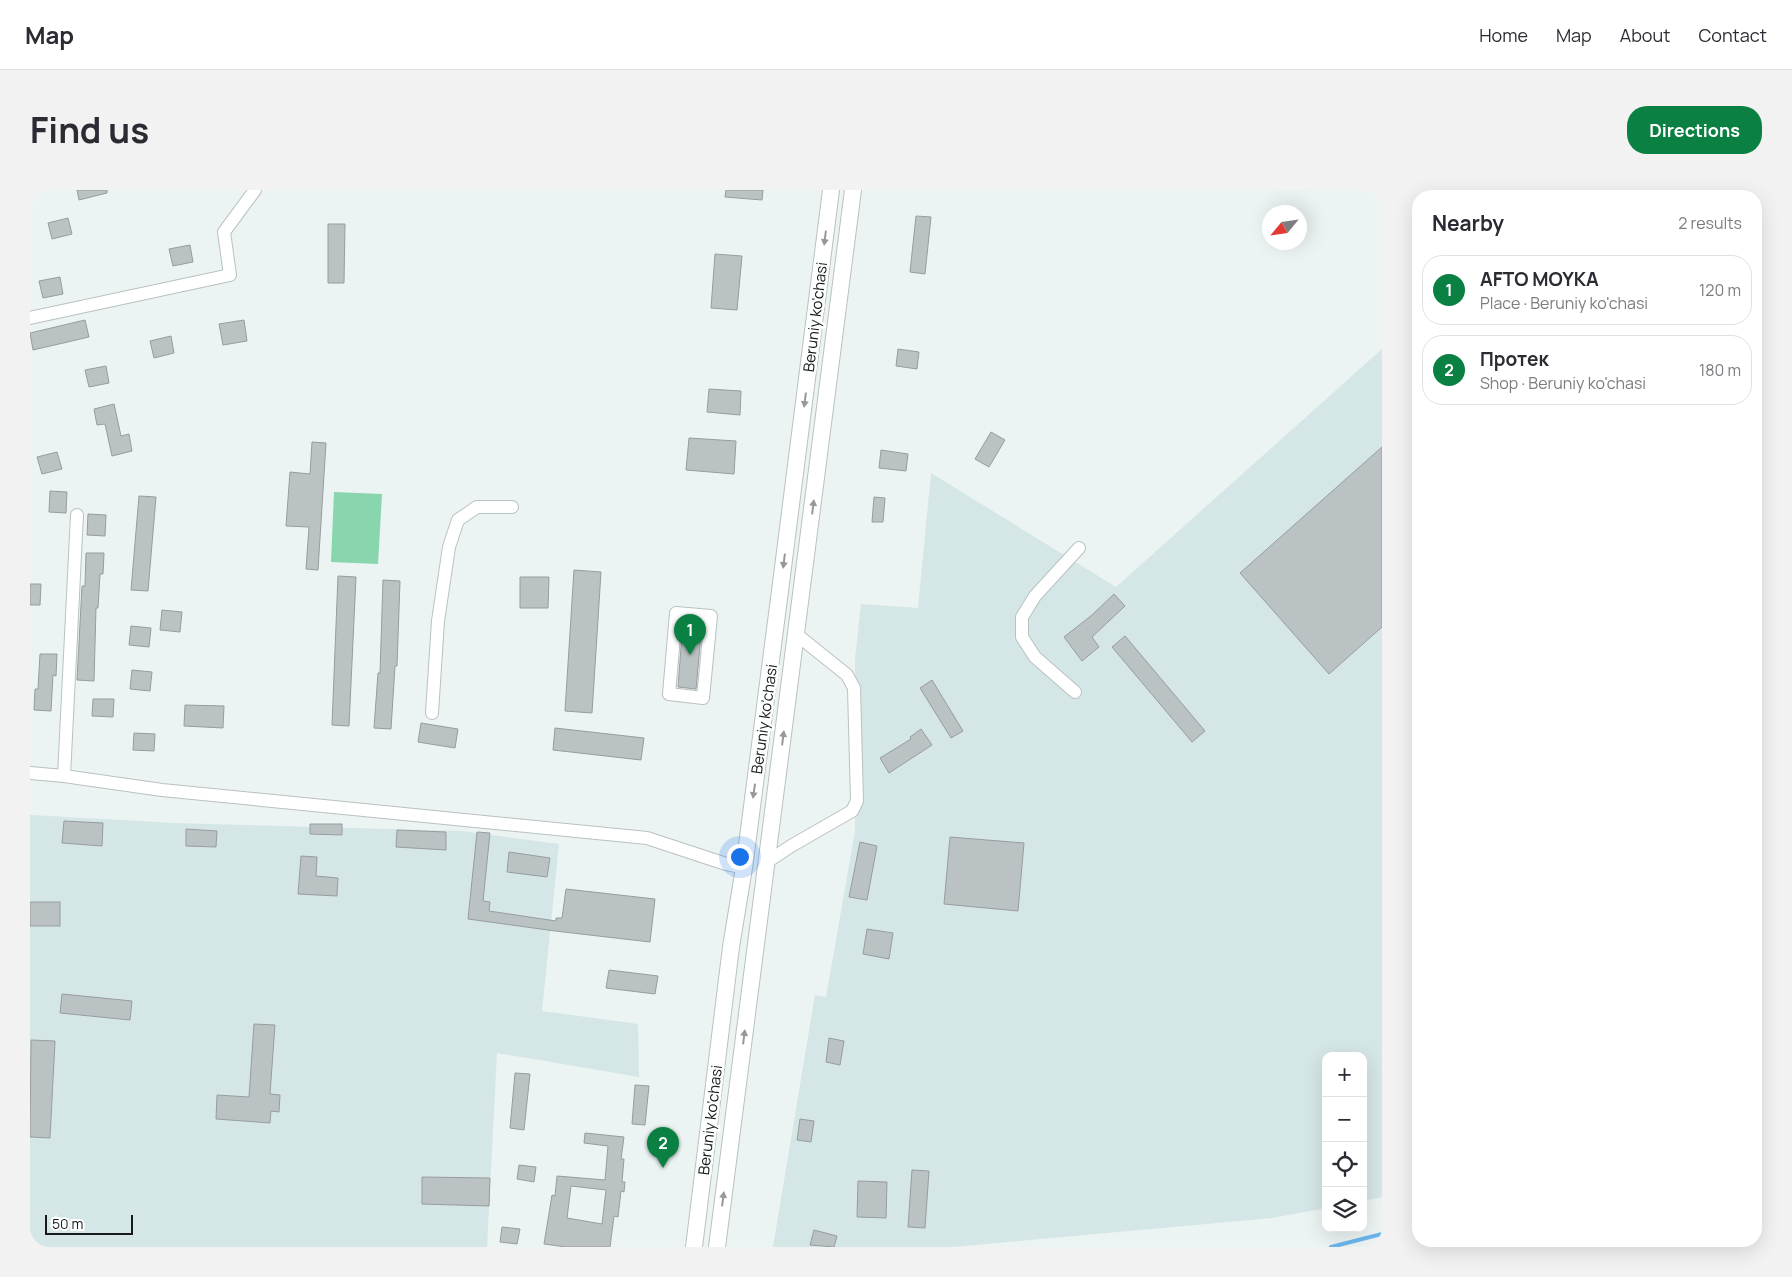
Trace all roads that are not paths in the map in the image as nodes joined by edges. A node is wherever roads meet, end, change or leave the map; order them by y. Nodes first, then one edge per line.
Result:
1 (255, 190) edge
2 (831, 190) edge
3 (853, 190) edge
4 (30, 318) edge
5 (512, 508) dead end
6 (77, 515) dead end
7 (1079, 548) dead end
8 (780, 591) junction
9 (802, 593) junction
10 (796, 634) junction
11 (1075, 692) dead end
12 (669, 694) joint
13 (432, 714) dead end
14 (30, 773) edge
15 (64, 776) junction
16 (767, 862) junction
17 (744, 868) junction
18 (710, 1124) junction
19 (732, 1127) junction
20 (694, 1247) edge
21 (717, 1247) edge

1 - 4 street
2 -> 8 main road, Beruniy ko'chasi
9 -> 3 main road, Beruniy ko'chasi
5 - 13 street
6 - 15 street
7 - 11 street
8 - 9 main road
8 -> 17 main road, Beruniy ko'chasi
9 - 10 main road, Beruniy ko'chasi
16 -> 10 main road, Beruniy ko'chasi
10 - 16 street
12 - 12 street
14 - 15 street
15 - 17 street
19 -> 16 main road, Beruniy ko'chasi
17 - 18 main road, Beruniy ko'chasi
18 - 19 main road
18 - 20 main road, Beruniy ko'chasi
21 -> 19 main road, Beruniy ko'chasi

